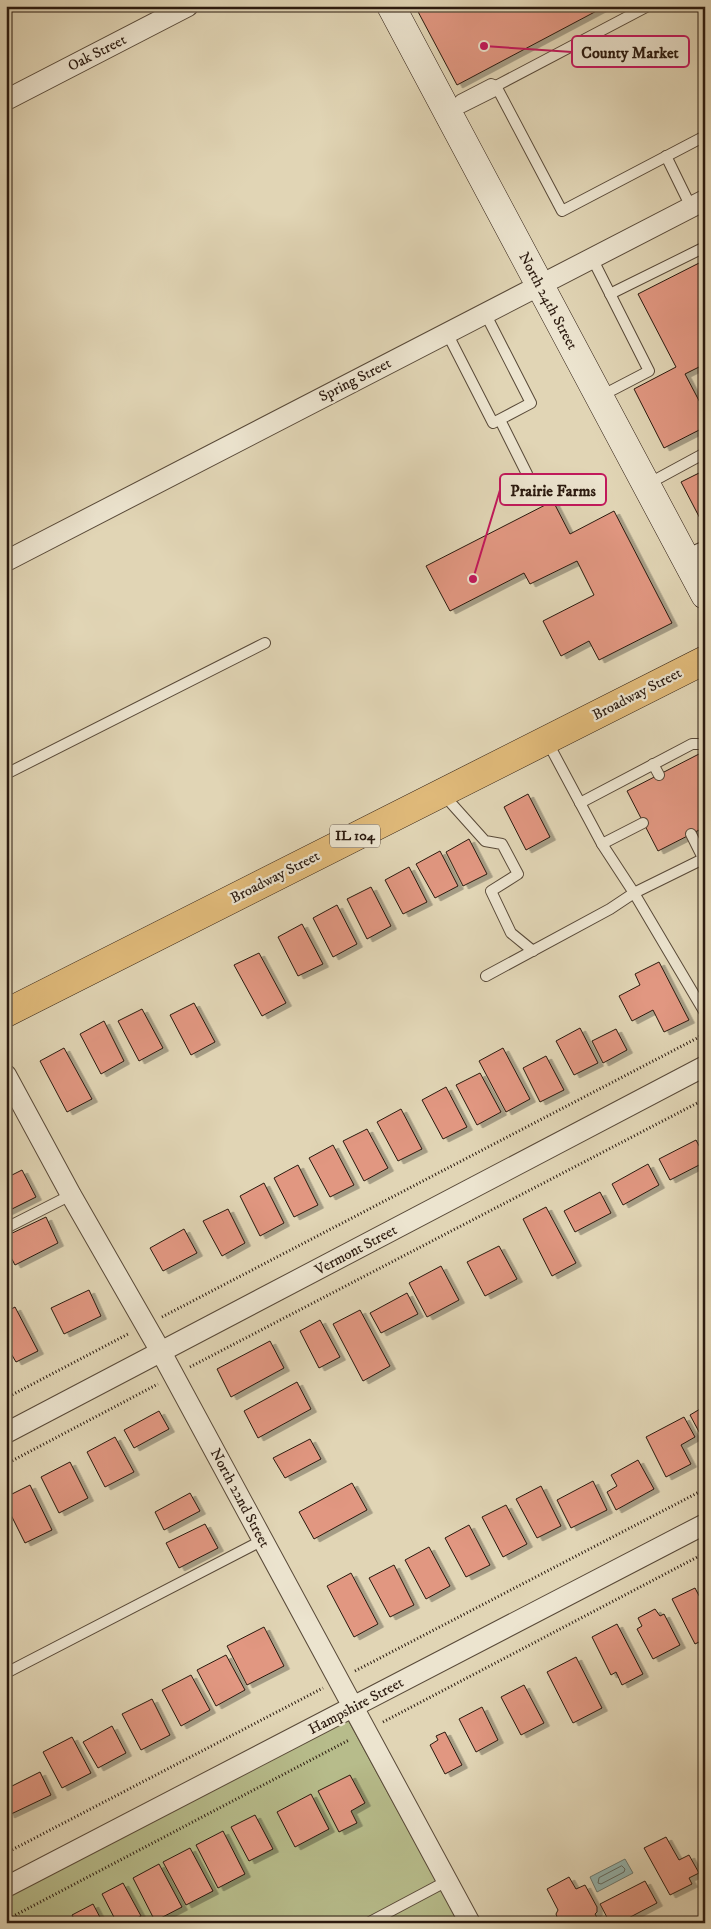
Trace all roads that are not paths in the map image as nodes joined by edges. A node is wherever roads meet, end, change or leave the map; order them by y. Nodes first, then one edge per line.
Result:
1 (188, 6) edge
2 (391, 6) edge
3 (648, 6) edge
4 (496, 86) junction
5 (6, 100) edge
6 (452, 109) junction
7 (705, 136) edge
8 (666, 156) junction
9 (698, 204) edge
10 (705, 247) edge
11 (592, 258) junction
12 (540, 285) junction
13 (610, 294) junction
14 (486, 313) junction
15 (447, 332) junction
16 (599, 397) junction
17 (500, 420) junction
18 (705, 453) edge
19 (527, 474) dead end
20 (646, 485) junction
21 (694, 551) edge
22 (6, 561) edge
23 (705, 595) edge
24 (265, 643) dead end
25 (705, 660) edge
26 (547, 740) junction
27 (705, 744) edge
28 (653, 764) junction
29 (6, 774) edge
30 (659, 775) dead end
31 (442, 793) junction
32 (580, 803) junction
33 (643, 823) dead end
34 (691, 834) dead end
35 (602, 844) junction
36 (704, 858) edge
37 (634, 893) junction
38 (533, 951) junction
39 (486, 976) dead end
40 (6, 1013) edge
41 (705, 1013) edge
42 (705, 1066) edge
43 (6, 1075) edge
44 (71, 1195) junction
45 (6, 1228) edge
46 (161, 1352) junction
47 (6, 1433) edge
48 (705, 1524) edge
49 (263, 1540) junction
50 (6, 1673) edge
51 (353, 1707) junction
52 (447, 1881) junction
53 (6, 1887) edge
54 (368, 1923) edge
55 (470, 1923) edge

1 - 5 street, Oak Street
2 - 6 main road, North 24th Street
3 - 4 lane
4 - 6 lane
4 - 8 lane
6 - 12 main road, North 24th Street
7 - 8 lane
8 - 9 lane
9 - 11 street, Spring Street
10 - 13 lane
11 - 12 street, Spring Street
11 - 13 lane
12 - 14 street, Spring Street
12 - 16 main road, North 24th Street
13 - 16 lane
14 - 15 street, Spring Street
14 - 17 lane
15 - 17 lane
15 - 22 street, Spring Street
16 - 20 main road, North 24th Street
17 - 19 lane
18 - 20 lane
20 - 21 main road, North 24th Street
21 - 23 main road, North 24th Street
24 - 29 lane
25 - 26 main road, Broadway Street / IL 104
26 - 31 main road, Broadway Street / IL 104
26 - 32 lane
27 - 28 lane
28 - 30 lane
28 - 32 lane
31 - 38 lane
31 - 40 main road, Broadway Street / IL 104
32 - 35 lane
33 - 35 lane
34 - 36 lane
35 - 37 lane
36 - 37 lane
37 - 38 lane
37 - 41 lane
38 - 39 lane
42 - 46 street, Vermont Street
43 - 44 street, North 22nd Street
44 - 45 lane
44 - 46 street, North 22nd Street
46 - 47 street, Vermont Street
46 - 49 street, North 22nd Street
48 - 51 street, Hampshire Street
49 - 50 lane
49 - 51 street, North 22nd Street
51 - 52 street, North 22nd Street
51 - 53 street, Hampshire Street
52 - 54 lane
52 - 55 street, North 22nd Street

